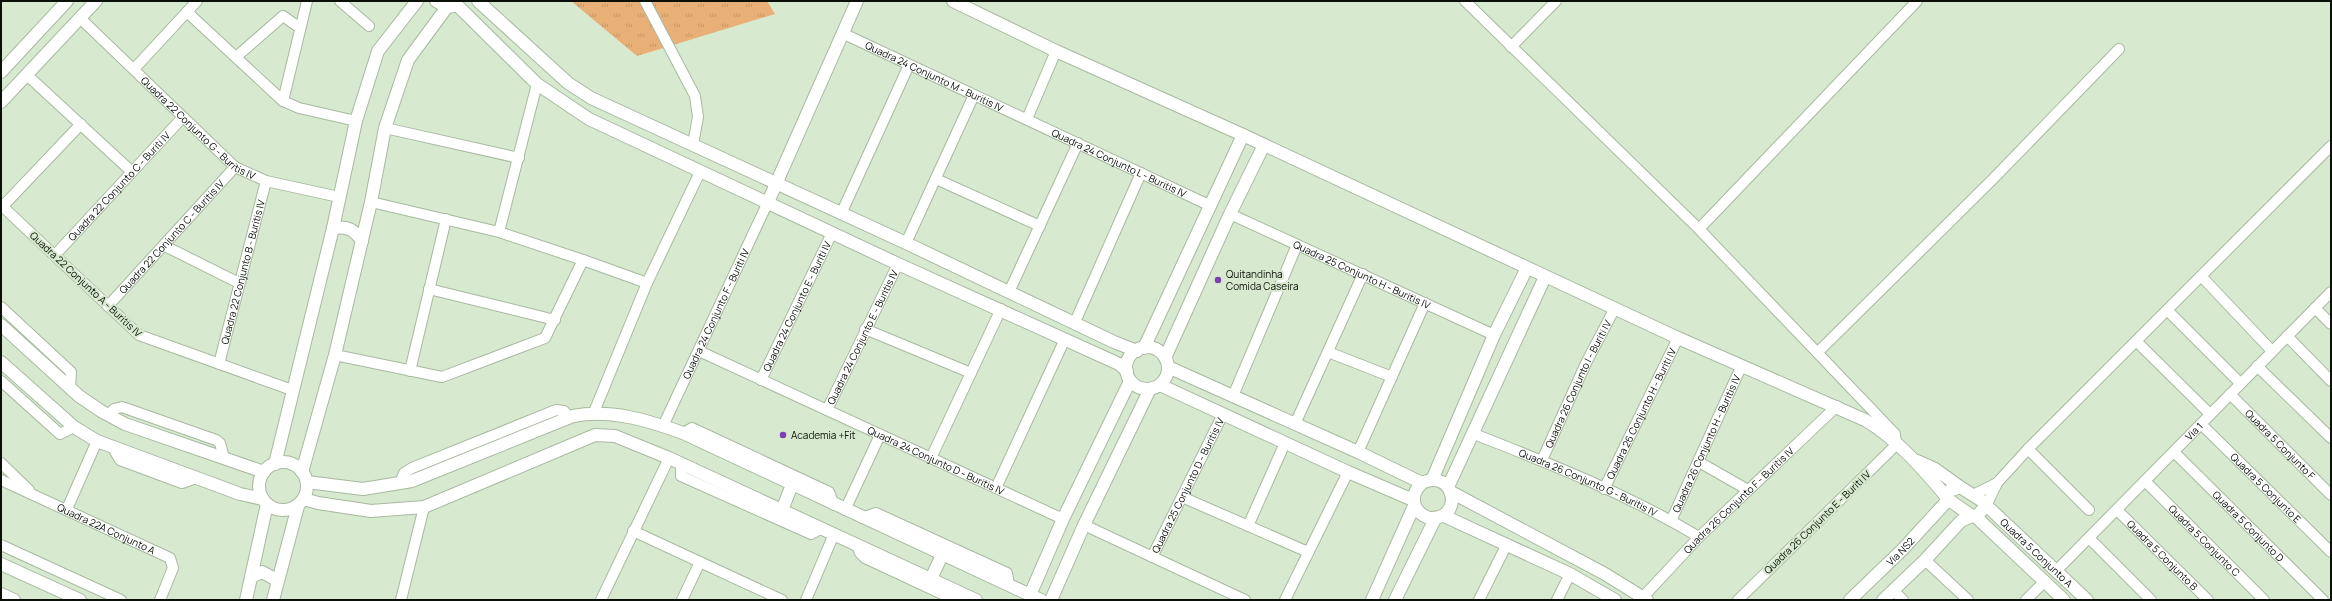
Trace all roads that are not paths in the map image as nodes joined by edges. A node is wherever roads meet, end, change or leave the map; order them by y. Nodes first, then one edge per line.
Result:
1 (96, 1) edge
2 (197, 1) edge
3 (307, 1) edge
4 (340, 1) edge
5 (417, 1) edge
6 (436, 1) edge
7 (478, 1) edge
8 (645, 1) edge
9 (857, 1) edge
10 (953, 1) edge
11 (1465, 1) edge
12 (1556, 1) edge
13 (1917, 1) edge
14 (64, 2) edge
15 (455, 4) edge
16 (187, 12) junction
17 (80, 18) junction
18 (369, 26) dead end
19 (300, 28) junction
20 (842, 33) junction
21 (1511, 47) junction
22 (2119, 49) dead end
23 (1056, 51) junction
24 (236, 57) junction
25 (909, 65) junction
26 (134, 69) junction
27 (1, 72) edge
28 (27, 74) junction
29 (537, 84) junction
30 (974, 95) junction
31 (283, 101) junction
32 (1, 102) edge
33 (183, 117) junction
34 (1027, 119) junction
35 (356, 121) junction
36 (80, 124) junction
37 (384, 128) junction
38 (1243, 135) junction
39 (1078, 143) junction
40 (693, 144) junction
41 (1264, 145) junction
42 (2329, 151) edge
43 (519, 158) junction
44 (235, 167) junction
45 (132, 172) junction
46 (700, 172) junction
47 (1141, 173) junction
48 (936, 179) junction
49 (266, 181) junction
50 (777, 184) junction
51 (339, 197) junction
52 (371, 202) junction
53 (768, 202) junction
54 (2, 206) edge
55 (1211, 206) junction
56 (841, 214) junction
57 (1230, 214) junction
58 (446, 218) junction
59 (1040, 226) junction
60 (333, 228) junction
61 (1700, 228) junction
62 (499, 232) junction
63 (832, 232) junction
64 (362, 241) junction
65 (906, 243) junction
66 (1297, 245) junction
67 (165, 246) junction
68 (55, 255) junction
69 (583, 260) junction
70 (898, 264) junction
71 (1528, 268) junction
72 (1363, 274) junction
73 (2201, 276) junction
74 (1545, 277) junction
75 (239, 283) junction
76 (647, 283) junction
77 (429, 289) junction
78 (1009, 292) junction
79 (2331, 292) edge
80 (1426, 303) junction
81 (108, 306) junction
82 (1, 307) edge
83 (1615, 308) junction
84 (2315, 308) junction
85 (1001, 309) junction
86 (2167, 310) junction
87 (554, 320) junction
88 (1075, 322) junction
89 (2331, 324) edge
90 (1, 325) edge
91 (865, 329) junction
92 (1494, 335) junction
93 (2287, 336) junction
94 (1678, 338) junction
95 (1065, 339) junction
96 (2136, 341) junction
97 (1140, 349) junction
98 (699, 351) junction
99 (2272, 351) junction
100 (1328, 352) junction
101 (1818, 352) junction
102 (335, 355) junction
103 (1, 362) edge
104 (1166, 362) junction
105 (219, 364) junction
106 (2257, 366) junction
107 (1741, 367) junction
108 (410, 371) junction
109 (971, 373) junction
110 (1129, 376) junction
111 (1392, 377) junction
112 (761, 380) junction
113 (1, 381) edge
114 (2331, 381) edge
115 (2240, 383) junction
116 (1155, 387) junction
117 (70, 388) junction
118 (292, 390) junction
119 (2230, 394) junction
120 (1233, 396) junction
121 (1837, 406) junction
122 (827, 410) junction
123 (594, 412) junction
124 (1223, 414) junction
125 (2210, 414) junction
126 (1295, 424) junction
127 (2201, 424) junction
128 (663, 426) junction
129 (74, 427) junction
130 (683, 433) junction
131 (1474, 434) junction
132 (880, 435) junction
133 (2331, 438) edge
134 (97, 441) junction
135 (1286, 443) junction
136 (1896, 445) junction
137 (2028, 449) junction
138 (1358, 452) junction
139 (2174, 452) junction
140 (1907, 456) junction
141 (669, 458) junction
142 (931, 458) junction
143 (1542, 460) junction
144 (1699, 462) junction
145 (1, 463) edge
146 (275, 464) junction
147 (681, 464) junction
148 (264, 472) junction
149 (1348, 472) junction
150 (305, 477) junction
151 (1, 480) edge
152 (1427, 481) junction
153 (2146, 481) junction
154 (1997, 483) junction
155 (792, 485) junction
156 (1960, 487) junction
157 (996, 488) junction
158 (1604, 489) junction
159 (1450, 490) junction
160 (1748, 490) junction
161 (34, 494) junction
162 (1974, 494) junction
163 (2331, 495) edge
164 (1182, 496) junction
165 (1946, 498) junction
166 (265, 502) junction
167 (301, 502) junction
168 (1414, 503) junction
169 (834, 505) junction
170 (1987, 505) junction
171 (424, 506) junction
172 (66, 509) junction
173 (782, 510) junction
174 (846, 510) junction
175 (2089, 510) dead end
176 (2117, 510) junction
177 (1973, 516) junction
178 (1439, 517) junction
179 (862, 518) junction
180 (1063, 519) junction
181 (1671, 521) junction
182 (1084, 525) junction
183 (1248, 526) junction
184 (822, 528) junction
185 (633, 531) junction
186 (834, 534) junction
187 (1699, 538) junction
188 (2089, 538) junction
189 (1506, 544) junction
190 (1, 545) edge
191 (857, 545) junction
192 (1308, 552) junction
193 (2331, 552) edge
194 (942, 555) junction
195 (1152, 557) junction
196 (1925, 560) junction
197 (700, 562) junction
198 (1, 564) edge
199 (2056, 570) junction
200 (1570, 574) junction
201 (251, 577) junction
202 (931, 579) junction
203 (277, 580) junction
204 (2045, 581) junction
205 (1008, 586) junction
206 (1893, 590) junction
207 (1, 594) edge
208 (759, 595) edge
209 (1035, 598) edge
210 (1645, 598) edge
211 (14, 600) edge
212 (80, 600) edge
213 (121, 600) edge
214 (160, 600) edge
215 (246, 600) edge
216 (273, 600) edge
217 (401, 600) edge
218 (601, 600) edge
219 (682, 600) edge
220 (782, 600) edge
221 (806, 600) edge
222 (954, 600) edge
223 (976, 600) edge
224 (1052, 600) edge
225 (1245, 600) edge
226 (1285, 600) edge
227 (1372, 600) edge
228 (1395, 600) edge
229 (1479, 600) edge
230 (1557, 600) edge
231 (1615, 600) edge
232 (1738, 600) edge
233 (1850, 600) edge
234 (1882, 600) edge
235 (1903, 600) edge
236 (1968, 600) edge
237 (2026, 600) edge
238 (2064, 600) edge
239 (2087, 600) edge
240 (2151, 600) edge
241 (2208, 600) edge
242 (2264, 600) edge
243 (2323, 600) edge

1 - 17 street
2 - 16 street
3 - 19 street
4 - 18 street
5 - 35 street
6 - 15 street
7 - 40 street
8 - 40 street
9 - 20 street
10 - 23 street
11 - 21 street
12 - 21 street
13 - 61 street
14 - 27 street
15 - 29 street
15 - 37 street
16 - 24 street
16 - 26 street
17 - 26 street, Quadra 22 Conjunto G - Buritis IV
17 - 28 street
19 - 24 street
19 - 31 street
20 - 25 street, Quadra 24 Conjunto M - Buritis IV
20 - 50 street
21 - 61 street
22 - 101 street
23 - 34 street
23 - 38 street
24 - 31 street
25 - 30 street, Quadra 24 Conjunto M - Buritis IV
25 - 56 street
26 - 33 street, Quadra 22 Conjunto G - Buritis IV
28 - 32 street
28 - 36 street
29 - 43 street
29 - 46 street
30 - 34 street, Quadra 24 Conjunto M - Buritis IV
30 - 48 street
31 - 35 street
33 - 44 street, Quadra 22 Conjunto G - Buritis IV
33 - 45 street, Quadra 22 Conjunto C - Buriti IV
34 - 39 street, Quadra 24 Conjunto L - Buritis IV
35 - 51 street
36 - 45 street
36 - 54 street
37 - 43 street
37 - 52 street
38 - 41 street
38 - 55 street
39 - 47 street, Quadra 24 Conjunto L - Buritis IV
39 - 59 street
40 - 50 street
41 - 57 street
41 - 71 street
42 - 73 street
43 - 62 street
44 - 49 street, Quadra 22 Conjunto G - Buritis IV
44 - 67 street, Quadra 22 Conjunto C - Buritis IV
45 - 68 street, Quadra 22 Conjunto C - Buriti IV
46 - 53 street
46 - 76 street
47 - 55 street, Quadra 24 Conjunto L - Buritis IV
47 - 88 street
48 - 59 street
48 - 65 street
49 - 51 street, Quadra 22 Conjunto G - Buritis IV
49 - 75 street, Quadra 22 Conjunto B - Buritis IV
50 - 53 street
50 - 56 street
51 - 60 street
52 - 58 street
52 - 64 street
53 - 63 street
53 - 98 street, Quadra 24 Conjunto F - Buriti IV
54 - 68 street, Quadra 22 Conjunto A - Buritis IV
55 - 97 street
56 - 65 street
57 - 66 street, Quadra 25 Conjunto H - Buritis IV
57 - 104 street
58 - 62 street
58 - 77 street
59 - 78 street
60 - 64 street
60 - 118 street
61 - 101 street
62 - 69 street
63 - 70 street
63 - 112 street, Quadra 24 Conjunto E - Buriti IV
64 - 102 street
65 - 78 street
66 - 72 street, Quadra 25 Conjunto H - Buritis IV
66 - 120 street
67 - 75 street
67 - 81 street, Quadra 22 Conjunto C - Buritis IV
68 - 81 street, Quadra 22 Conjunto A - Buritis IV
69 - 76 street
69 - 87 street
70 - 85 street
70 - 91 street, Quadra 24 Conjunto E - Buritis IV
71 - 74 street
71 - 92 street
72 - 80 street, Quadra 25 Conjunto H - Buritis IV
72 - 100 street
73 - 86 street
73 - 99 street
74 - 83 street
74 - 131 street
75 - 105 street, Quadra 22 Conjunto B - Buritis IV
76 - 123 street
77 - 87 street
77 - 108 street
78 - 88 street
79 - 84 street, Via 1
80 - 92 street, Quadra 25 Conjunto H - Buritis IV
80 - 111 street
81 - 105 street, Quadra 22 Conjunto A - Buritis IV
82 - 117 street
83 - 94 street
83 - 143 street, Quadra 26 Conjunto I - Buriti IV
84 - 89 street
84 - 93 street, Via 1
85 - 95 street
85 - 109 street
86 - 96 street
86 - 115 street
87 - 108 street
88 - 97 street
90 - 117 street
91 - 109 street
91 - 122 street, Quadra 24 Conjunto E - Buritis IV
92 - 152 street
93 - 99 street, Via 1
93 - 114 street
94 - 107 street
94 - 158 street, Quadra 26 Conjunto H - Buriti IV
95 - 110 street
95 - 157 street
96 - 125 street
96 - 137 street
97 - 104 street
97 - 110 street
98 - 112 street, Quadra 24 Conjunto D - Buritis IV
98 - 128 street, Quadra 24 Conjunto F - Buriti IV
99 - 106 street, Via 1
100 - 111 street
100 - 126 street
101 - 136 street
102 - 108 street
102 - 150 street
103 - 129 street
104 - 116 street
104 - 120 street
105 - 118 street, Quadra 22 Conjunto A - Buritis IV
106 - 115 street, Via 1
106 - 133 street
107 - 121 street
107 - 144 street, Quadra 26 Conjunto H - Buritis IV
109 - 142 street
110 - 116 street
110 - 180 street
111 - 138 street
112 - 122 street, Quadra 24 Conjunto D - Buritis IV
113 - 129 street
115 - 119 street, Via 1
116 - 124 street
116 - 182 street
117 - 148 street
118 - 146 street
119 - 125 street, Via 1
119 - 163 street, Quadra 5 Conjunto F
120 - 126 street
121 - 136 street
121 - 160 street, Quadra 26 Conjunto F - Buritis IV
122 - 132 street, Quadra 24 Conjunto D - Buritis IV
123 - 128 street
123 - 150 street
124 - 135 street
124 - 164 street, Quadra 25 Conjunto D - Buritis IV
125 - 127 street, Via 1
126 - 138 street
127 - 139 street, Via 1
127 - 193 street, Quadra 5 Conjunto E
128 - 130 street
129 - 134 street
130 - 155 street
130 - 169 street
131 - 143 street, Quadra 26 Conjunto G - Buritis IV
131 - 159 street
132 - 142 street, Quadra 24 Conjunto D - Buritis IV
132 - 174 street
134 - 166 street
134 - 172 street
135 - 149 street
135 - 183 street
136 - 140 street
136 - 232 street, Quadra 26 Conjunto E - Buriti IV
137 - 154 street
137 - 175 street
138 - 152 street
139 - 153 street, Via 1
139 - 243 street, Quadra 5 Conjunto D
140 - 156 street, Quadra 5 Conjunto A
140 - 165 street
141 - 147 street
141 - 171 street
141 - 185 street
142 - 157 street, Quadra 24 Conjunto D - Buritis IV
143 - 158 street, Quadra 26 Conjunto G - Buritis IV
144 - 160 street
144 - 181 street, Quadra 26 Conjunto H - Buritis IV
145 - 161 street
146 - 148 street
146 - 150 street
147 - 173 street
147 - 184 street
148 - 166 street
149 - 168 street
149 - 192 street
150 - 167 street
151 - 161 street, Quadra 22A Conjunto A
152 - 159 street
152 - 168 street
153 - 176 street, Via 1
153 - 242 street, Quadra 5 Conjunto C
154 - 162 street
154 - 170 street
155 - 169 street
155 - 173 street
156 - 162 street, Quadra 5 Conjunto A
156 - 165 street, Via NS2
157 - 180 street, Quadra 24 Conjunto D - Buritis IV
158 - 181 street, Quadra 26 Conjunto G - Buritis IV
159 - 178 street
159 - 210 street
160 - 187 street, Quadra 26 Conjunto F - Buritis IV
161 - 172 street, Quadra 22A Conjunto A
162 - 170 street, Quadra 5 Conjunto A
164 - 183 street
164 - 195 street, Quadra 25 Conjunto D - Buritis IV
165 - 177 street
165 - 233 street, Via NS2
166 - 167 street
166 - 201 street
167 - 171 street
167 - 203 street
168 - 178 street
168 - 227 street
169 - 174 street
170 - 177 street
170 - 199 street, Quadra 5 Conjunto A
171 - 217 street
172 - 214 street, Quadra 22A Conjunto A
173 - 184 street
174 - 179 street
176 - 188 street, Via 1
176 - 241 street, Quadra 5 Conjunto B
177 - 196 street
177 - 204 street
178 - 189 street
178 - 228 street
179 - 194 street
179 - 205 street
180 - 209 street
181 - 187 street, Quadra 26 Conjunto G - Buritis IV
182 - 195 street
182 - 224 street
183 - 192 street
184 - 186 street
185 - 197 street
185 - 218 street
186 - 191 street
186 - 221 street
187 - 210 street, Quadra 26 Conjunto F - Buritis IV
188 - 199 street, Via 1
188 - 240 street
189 - 200 street
189 - 229 street
190 - 213 street
191 - 202 street
191 - 222 street
192 - 226 street
194 - 202 street
194 - 205 street
195 - 225 street
196 - 206 street
196 - 236 street
197 - 208 street
197 - 219 street
198 - 212 street
199 - 239 street, Quadra 5 Conjunto A
200 - 230 street
200 - 231 street
201 - 203 street
201 - 215 street
202 - 223 street
203 - 216 street
204 - 237 street
204 - 238 street
205 - 209 street
206 - 234 street
206 - 235 street
207 - 211 street
208 - 220 street

